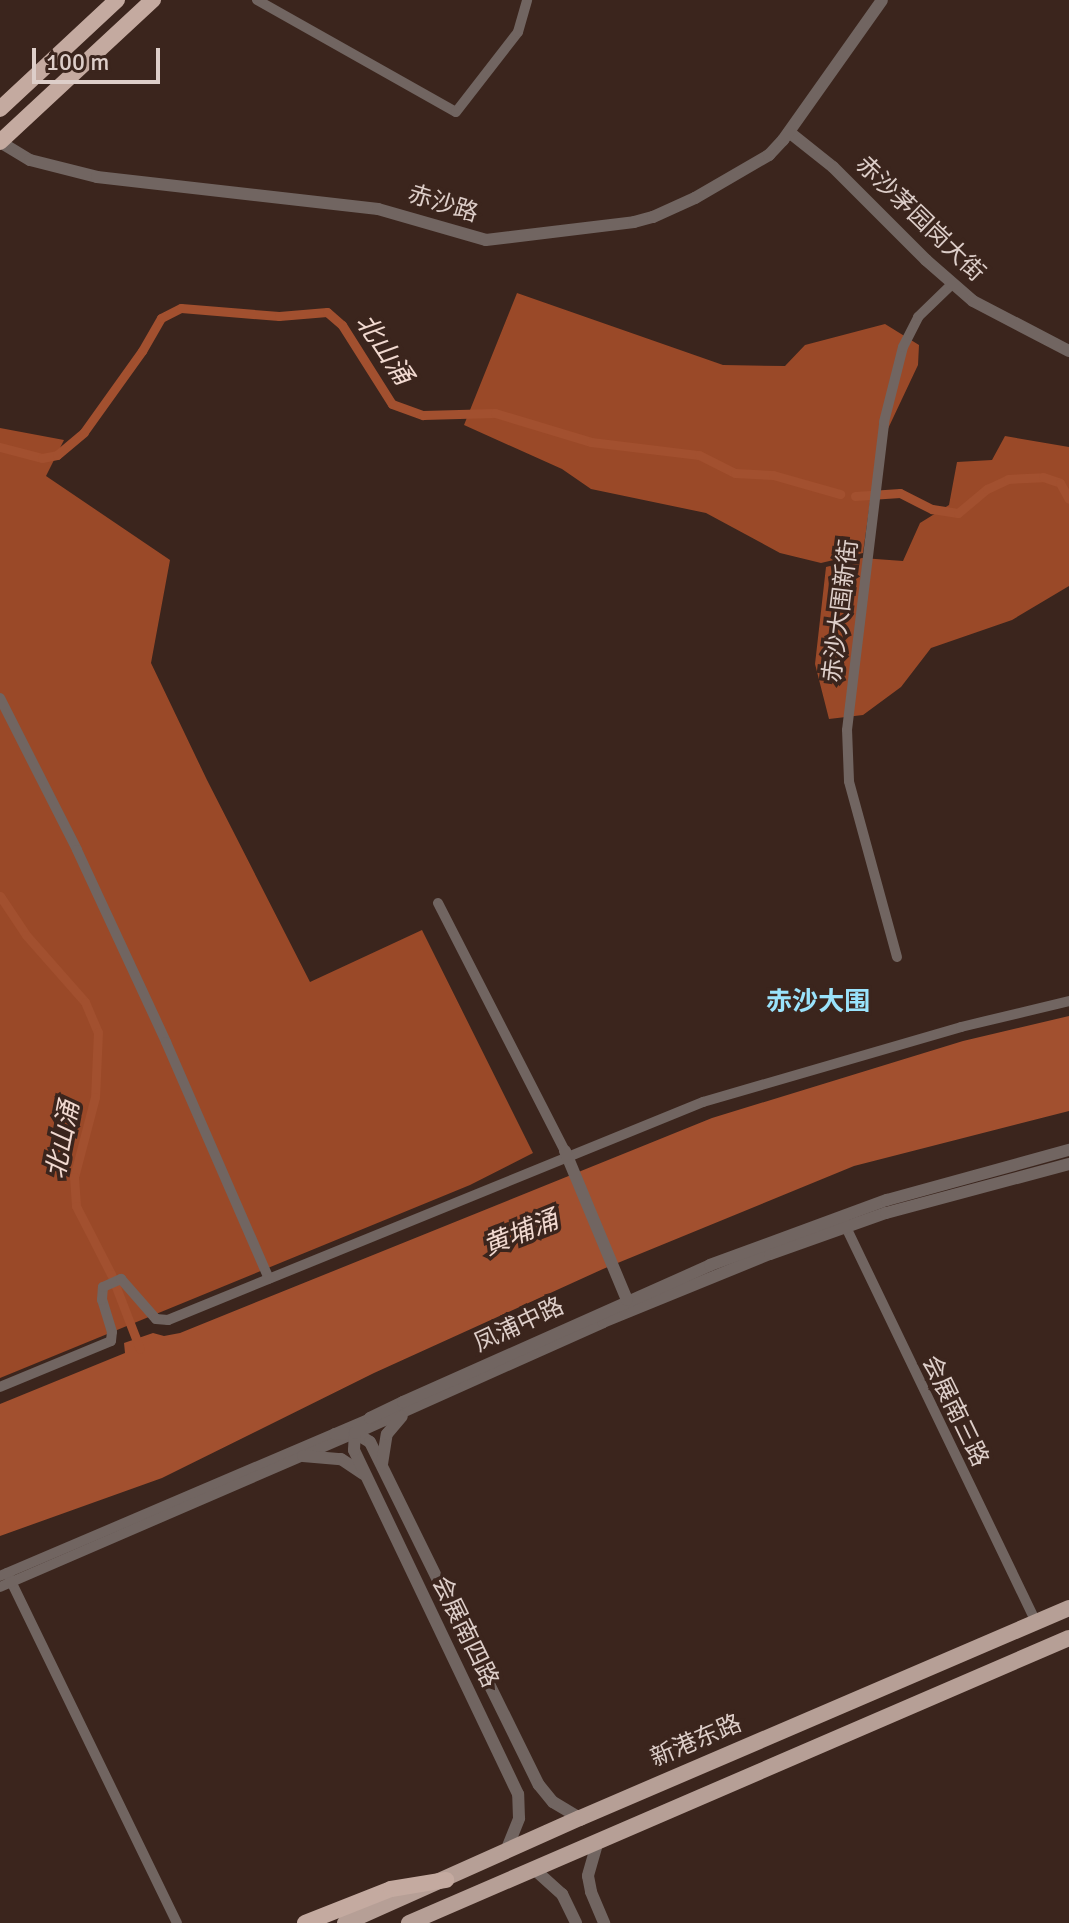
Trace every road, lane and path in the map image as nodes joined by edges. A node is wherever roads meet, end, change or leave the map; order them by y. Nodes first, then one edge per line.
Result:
1 (117, 0) edge
2 (153, 0) edge
3 (257, 0) edge
4 (527, 0) edge
5 (882, 0) edge
6 (0, 109) edge
7 (789, 132) junction
8 (0, 142) edge
9 (952, 284) junction
10 (1069, 351) edge
11 (0, 698) edge
12 (438, 903) dead end
13 (897, 957) dead end
14 (1069, 1001) edge
15 (1069, 1150) edge
16 (565, 1151) joint
17 (1069, 1164) edge
18 (844, 1221) junction
19 (269, 1279) junction
20 (627, 1300) junction
21 (0, 1387) edge
22 (408, 1410) junction
23 (370, 1418) junction
24 (355, 1433) junction
25 (335, 1434) junction
26 (303, 1456) junction
27 (382, 1467) junction
28 (365, 1475) junction
29 (6, 1577) edge
30 (0, 1587) edge
31 (1069, 1608) edge
32 (1036, 1622) junction
33 (1069, 1638) edge
34 (539, 1785) junction
35 (518, 1794) junction
36 (580, 1818) junction
37 (597, 1844) junction
38 (506, 1851) junction
39 (534, 1869) junction
40 (446, 1880) junction
41 (177, 1923) edge
42 (305, 1923) edge
43 (345, 1923) edge
44 (409, 1923) edge
45 (576, 1923) edge
46 (604, 1923) edge

1 - 6 highway
2 - 8 highway
3 - 4 street
5 - 7 street, 赤沙路
7 - 8 street, 赤沙路
7 - 9 street, 赤沙茅园岗大街
9 - 10 street, 赤沙茅园岗大街
9 - 13 street, 赤沙大围新街
11 - 19 street
12 - 16 street
14 - 19 street
15 - 18 street, 凤浦中路
16 - 20 street, bridge
17 - 18 street, 凤浦中路
18 - 20 street, 凤浦中路
18 - 22 street, 凤浦中路
18 - 32 street, 会展南三路
19 - 21 street
20 - 23 street, 凤浦中路
22 - 24 street, 凤浦中路
22 - 27 street
23 - 24 street
23 - 25 street, 凤浦中路
24 - 25 street
24 - 26 street, 凤浦中路
24 - 27 street, 会展南四路
24 - 28 street, 会展南四路
25 - 29 street, 凤浦中路
26 - 28 street
26 - 29 street, 凤浦中路
27 - 34 street, 会展南四路
28 - 35 street, 会展南四路
29 - 30 street, 凤浦中路
29 - 41 street
31 - 32 main road, 新港东路
32 - 36 main road, 新港东路
33 - 37 main road
34 - 35 street
34 - 36 street, 会展南四路
35 - 38 street
36 - 38 main road, 新港东路
37 - 39 main road
37 - 46 street
38 - 40 main road, 新港东路
39 - 44 main road
39 - 45 street
40 - 42 highway
40 - 43 main road, 新港东路

